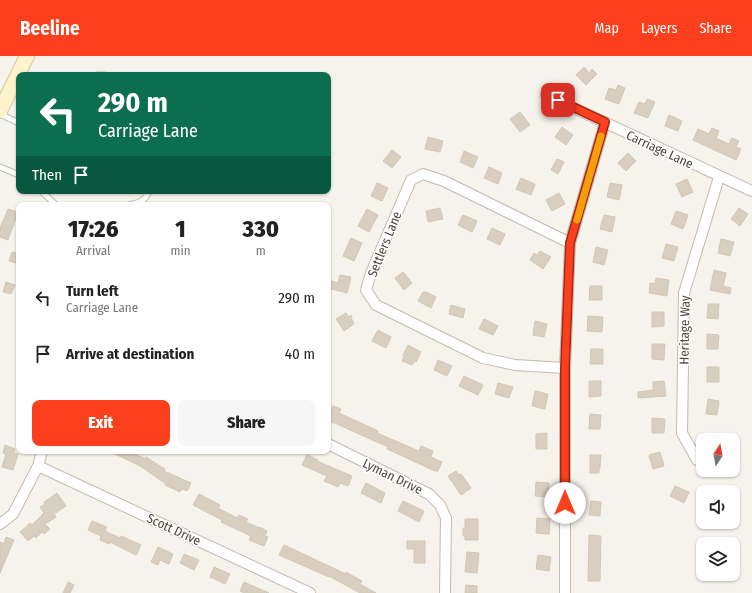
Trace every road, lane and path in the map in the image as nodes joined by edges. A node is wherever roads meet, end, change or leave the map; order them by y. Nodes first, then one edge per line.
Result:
1 (27, 56) edge
2 (19, 72) edge
3 (16, 78) edge
4 (546, 95) dead end
5 (0, 110) edge
6 (0, 114) edge
7 (16, 122) edge
8 (605, 122) junction
9 (0, 167) edge
10 (16, 174) edge
11 (719, 177) junction
12 (752, 191) edge
13 (44, 194) edge
14 (148, 194) edge
15 (53, 202) edge
16 (137, 202) edge
17 (570, 243) junction
18 (565, 368) junction
19 (331, 445) edge
20 (41, 454) edge
21 (696, 458) edge
22 (38, 466) junction
23 (0, 524) edge
24 (310, 593) edge
25 (445, 593) edge
26 (565, 593) edge

1 - 2 main road
3 - 5 main road
4 - 8 street, Carriage Lane
6 - 7 lane
8 - 11 street, Carriage Lane
8 - 17 street
9 - 10 lane
11 - 12 street, Carriage Lane
11 - 21 street, Heritage Way
13 - 15 lane
14 - 16 lane
17 - 18 street
17 - 18 street, Settlers Lane
18 - 26 street
19 - 25 street, Lyman Drive
20 - 22 street
22 - 23 street
22 - 24 street, Scott Drive

